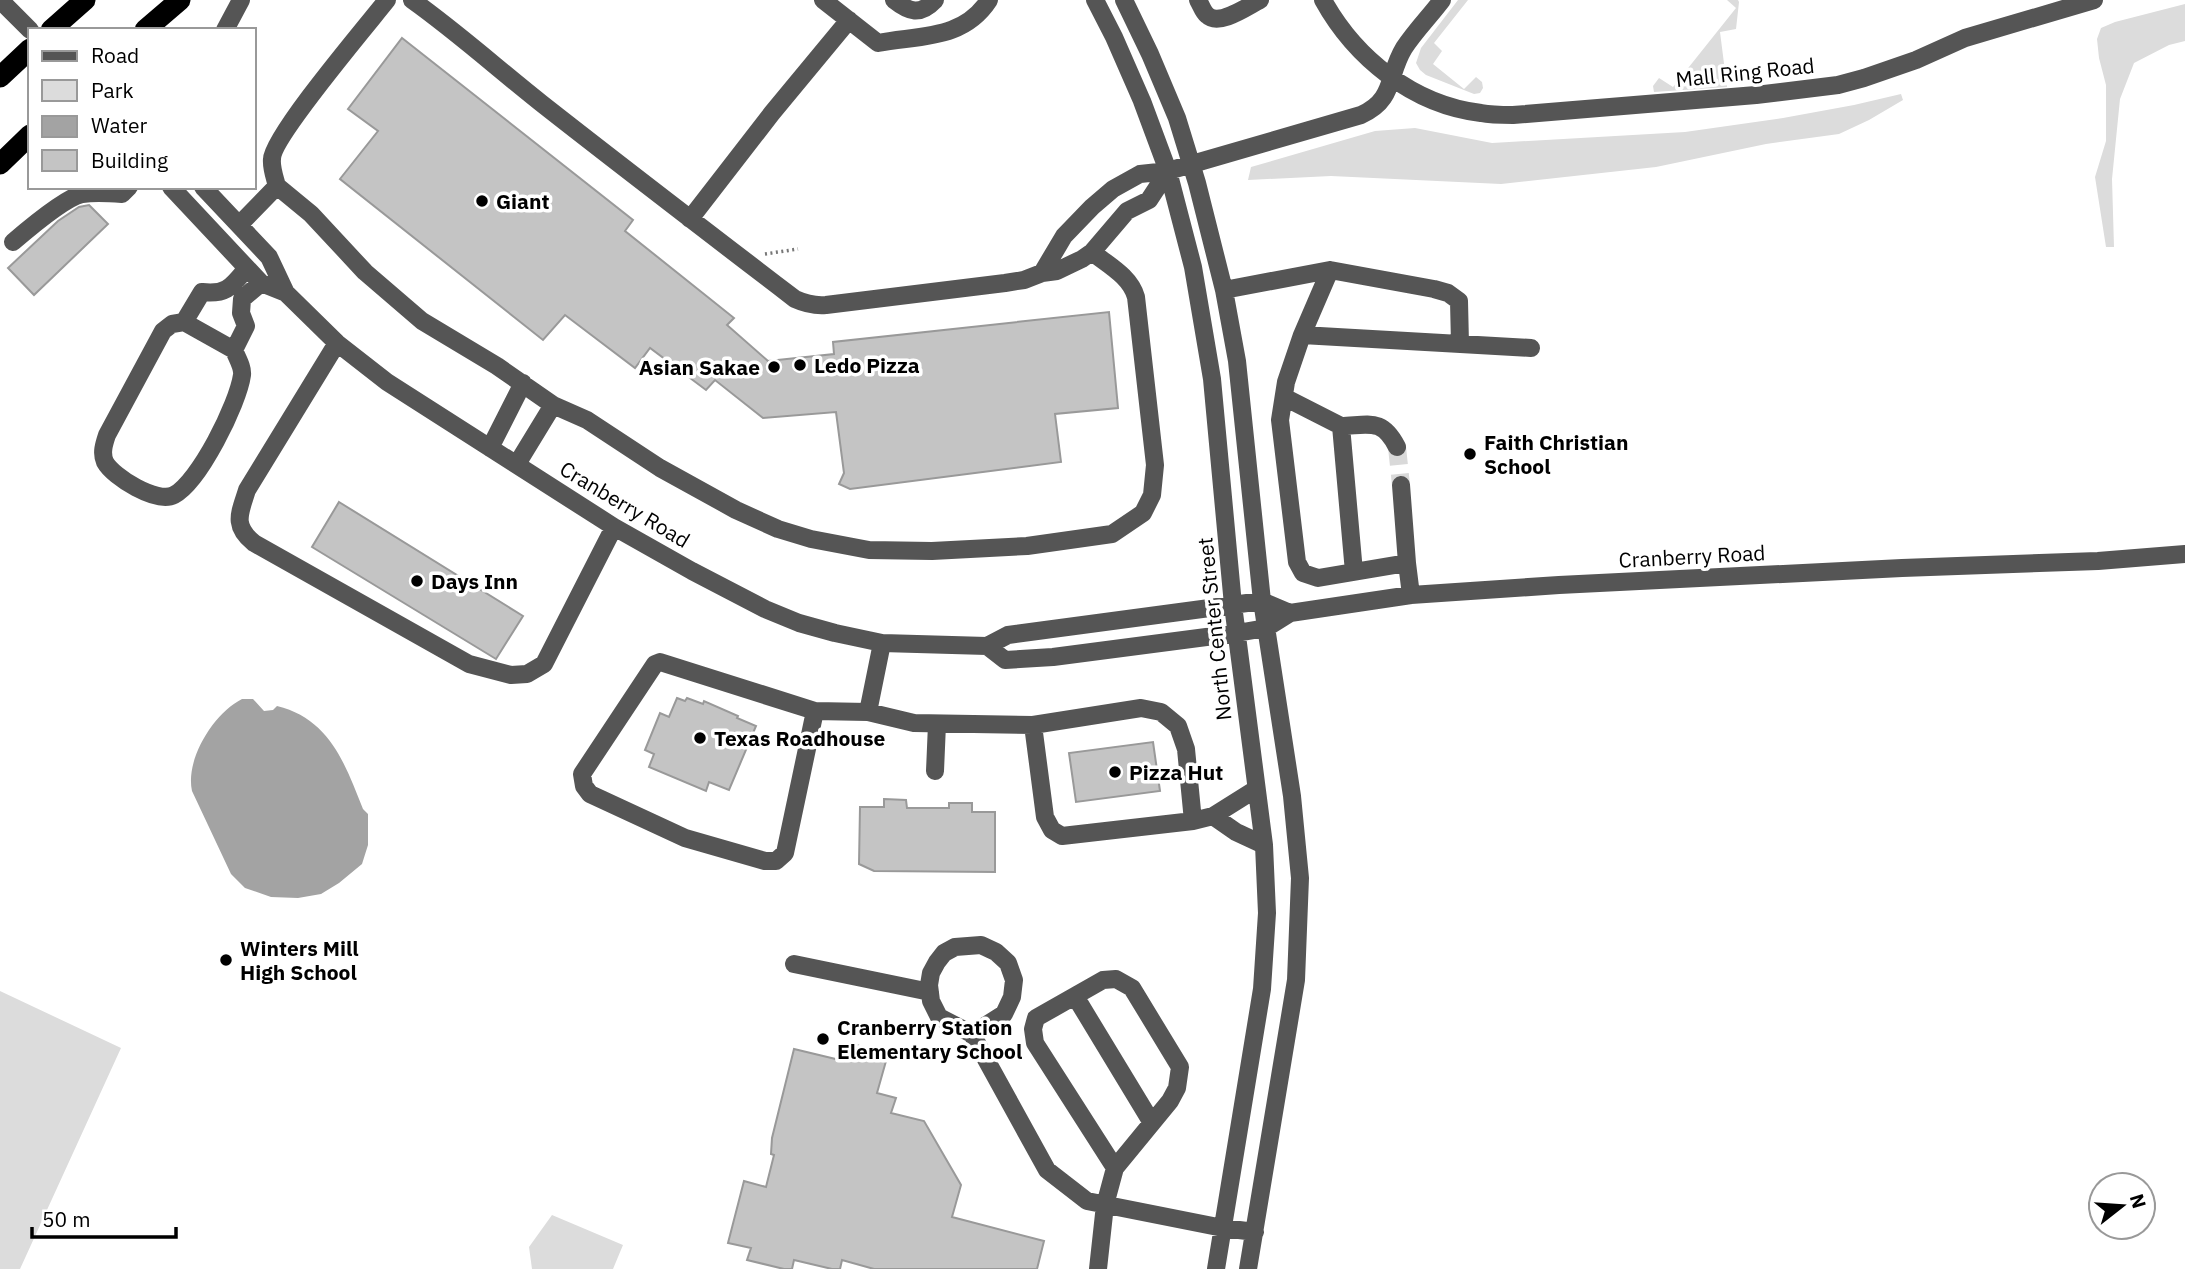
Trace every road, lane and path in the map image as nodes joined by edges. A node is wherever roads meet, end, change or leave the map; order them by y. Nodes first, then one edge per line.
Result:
1 (1, 0) edge
2 (85, 0) edge
3 (180, 0) edge
4 (241, 0) edge
5 (387, 0) edge
6 (412, 0) edge
7 (823, 0) edge
8 (894, 0) edge
9 (935, 0) edge
10 (989, 0) edge
11 (1095, 0) edge
12 (1124, 0) edge
13 (1198, 0) edge
14 (1260, 0) edge
15 (1322, 0) edge
16 (1442, 0) edge
17 (2094, 0) edge
18 (849, 20) junction
19 (28, 28) edge
20 (53, 28) edge
21 (147, 28) edge
22 (226, 28) edge
23 (28, 51) edge
24 (0, 77) edge
25 (1393, 79) junction
26 (28, 137) edge
27 (0, 164) edge
28 (1191, 164) junction
29 (1168, 171) junction
30 (277, 186) junction
31 (127, 189) edge
32 (173, 189) edge
33 (205, 189) edge
34 (691, 219) junction
35 (239, 225) junction
36 (13, 242) dead end
37 (798, 249) dead end
38 (1091, 252) junction
39 (772, 253) dead end
40 (247, 268) junction
41 (1330, 270) junction
42 (1042, 272) junction
43 (261, 283) junction
44 (1224, 290) junction
45 (286, 293) junction
46 (184, 321) junction
47 (1302, 335) junction
48 (337, 343) junction
49 (1460, 344) junction
50 (1531, 348) dead end
51 (234, 350) junction
52 (523, 383) junction
53 (1284, 397) junction
54 (553, 405) junction
55 (1341, 426) junction
56 (1397, 447) tunnel mouth
57 (490, 448) junction
58 (517, 464) junction
59 (1401, 485) tunnel mouth
60 (614, 527) junction
61 (2185, 554) edge
62 (1407, 563) junction
63 (1354, 572) junction
64 (1410, 595) junction
65 (1262, 601) junction
66 (1233, 605) junction
67 (1290, 613) junction
68 (1266, 628) junction
69 (1237, 633) junction
70 (882, 643) junction
71 (987, 646) junction
72 (815, 711) junction
73 (868, 712) junction
74 (937, 724) junction
75 (1033, 725) junction
76 (935, 771) dead end
77 (1255, 789) junction
78 (1213, 816) junction
79 (1193, 821) junction
80 (1264, 845) junction
81 (794, 964) dead end
82 (930, 992) junction
83 (1075, 996) junction
84 (972, 1034) junction
85 (1152, 1123) junction
86 (1115, 1168) junction
87 (1105, 1205) junction
88 (1223, 1228) junction
89 (1255, 1232) junction
90 (1098, 1269) edge
91 (1216, 1269) edge
92 (1248, 1269) edge

1 - 19 street
2 - 20 highway
3 - 21 highway
4 - 22 street
5 - 30 street
6 - 34 street
7 - 18 street
8 - 9 street
10 - 18 street
11 - 29 street, North Center Street
12 - 28 street
13 - 14 street
15 - 25 street, Mall Ring Road
16 - 25 street
17 - 25 street, Mall Ring Road
18 - 34 street
23 - 24 highway
25 - 28 street
26 - 27 highway
28 - 29 street
28 - 44 street
29 - 38 street
29 - 42 street
29 - 66 street, North Center Street
30 - 35 street
30 - 52 street
31 - 36 street
32 - 40 street, Cranberry Road
33 - 35 street, Cranberry Road
34 - 42 street
35 - 45 street, Cranberry Road
37 - 39 path
38 - 42 street
38 - 54 street
40 - 43 street, Cranberry Road
40 - 46 street
41 - 44 street
41 - 47 street
41 - 49 street
43 - 45 street, Cranberry Road
43 - 51 street
44 - 65 street
45 - 48 street, Cranberry Road
46 - 51 street
46 - 51 street
47 - 49 street
47 - 53 street
48 - 57 street, Cranberry Road
48 - 60 street
49 - 50 street
52 - 54 street
52 - 57 street
53 - 55 street
53 - 63 street
54 - 58 street
55 - 56 street
55 - 63 street
57 - 58 street, Cranberry Road
58 - 60 street, Cranberry Road
59 - 62 street
60 - 70 street, Cranberry Road
61 - 64 street, Cranberry Road
62 - 63 street
62 - 64 street
64 - 67 street, Cranberry Road
65 - 66 street, Cranberry Road
65 - 67 street
65 - 68 street
66 - 69 street, North Center Street
66 - 71 street, Cranberry Road
67 - 68 street, Cranberry Road
68 - 69 street, Cranberry Road
68 - 89 street
69 - 71 street, Cranberry Road
69 - 77 street, North Center Street
70 - 71 street, Cranberry Road
70 - 73 street
72 - 72 street
72 - 73 street
73 - 74 street
74 - 75 street
74 - 76 street
75 - 79 street
75 - 79 street
77 - 78 street
77 - 80 street, North Center Street
78 - 79 street
78 - 80 street
80 - 88 street, North Center Street
81 - 82 street
82 - 84 street
82 - 84 street
83 - 85 street
83 - 85 street
83 - 86 street
84 - 87 street
85 - 86 street
86 - 87 street
87 - 88 street
87 - 90 street
88 - 89 street
88 - 91 street, North Center Street
89 - 92 street

